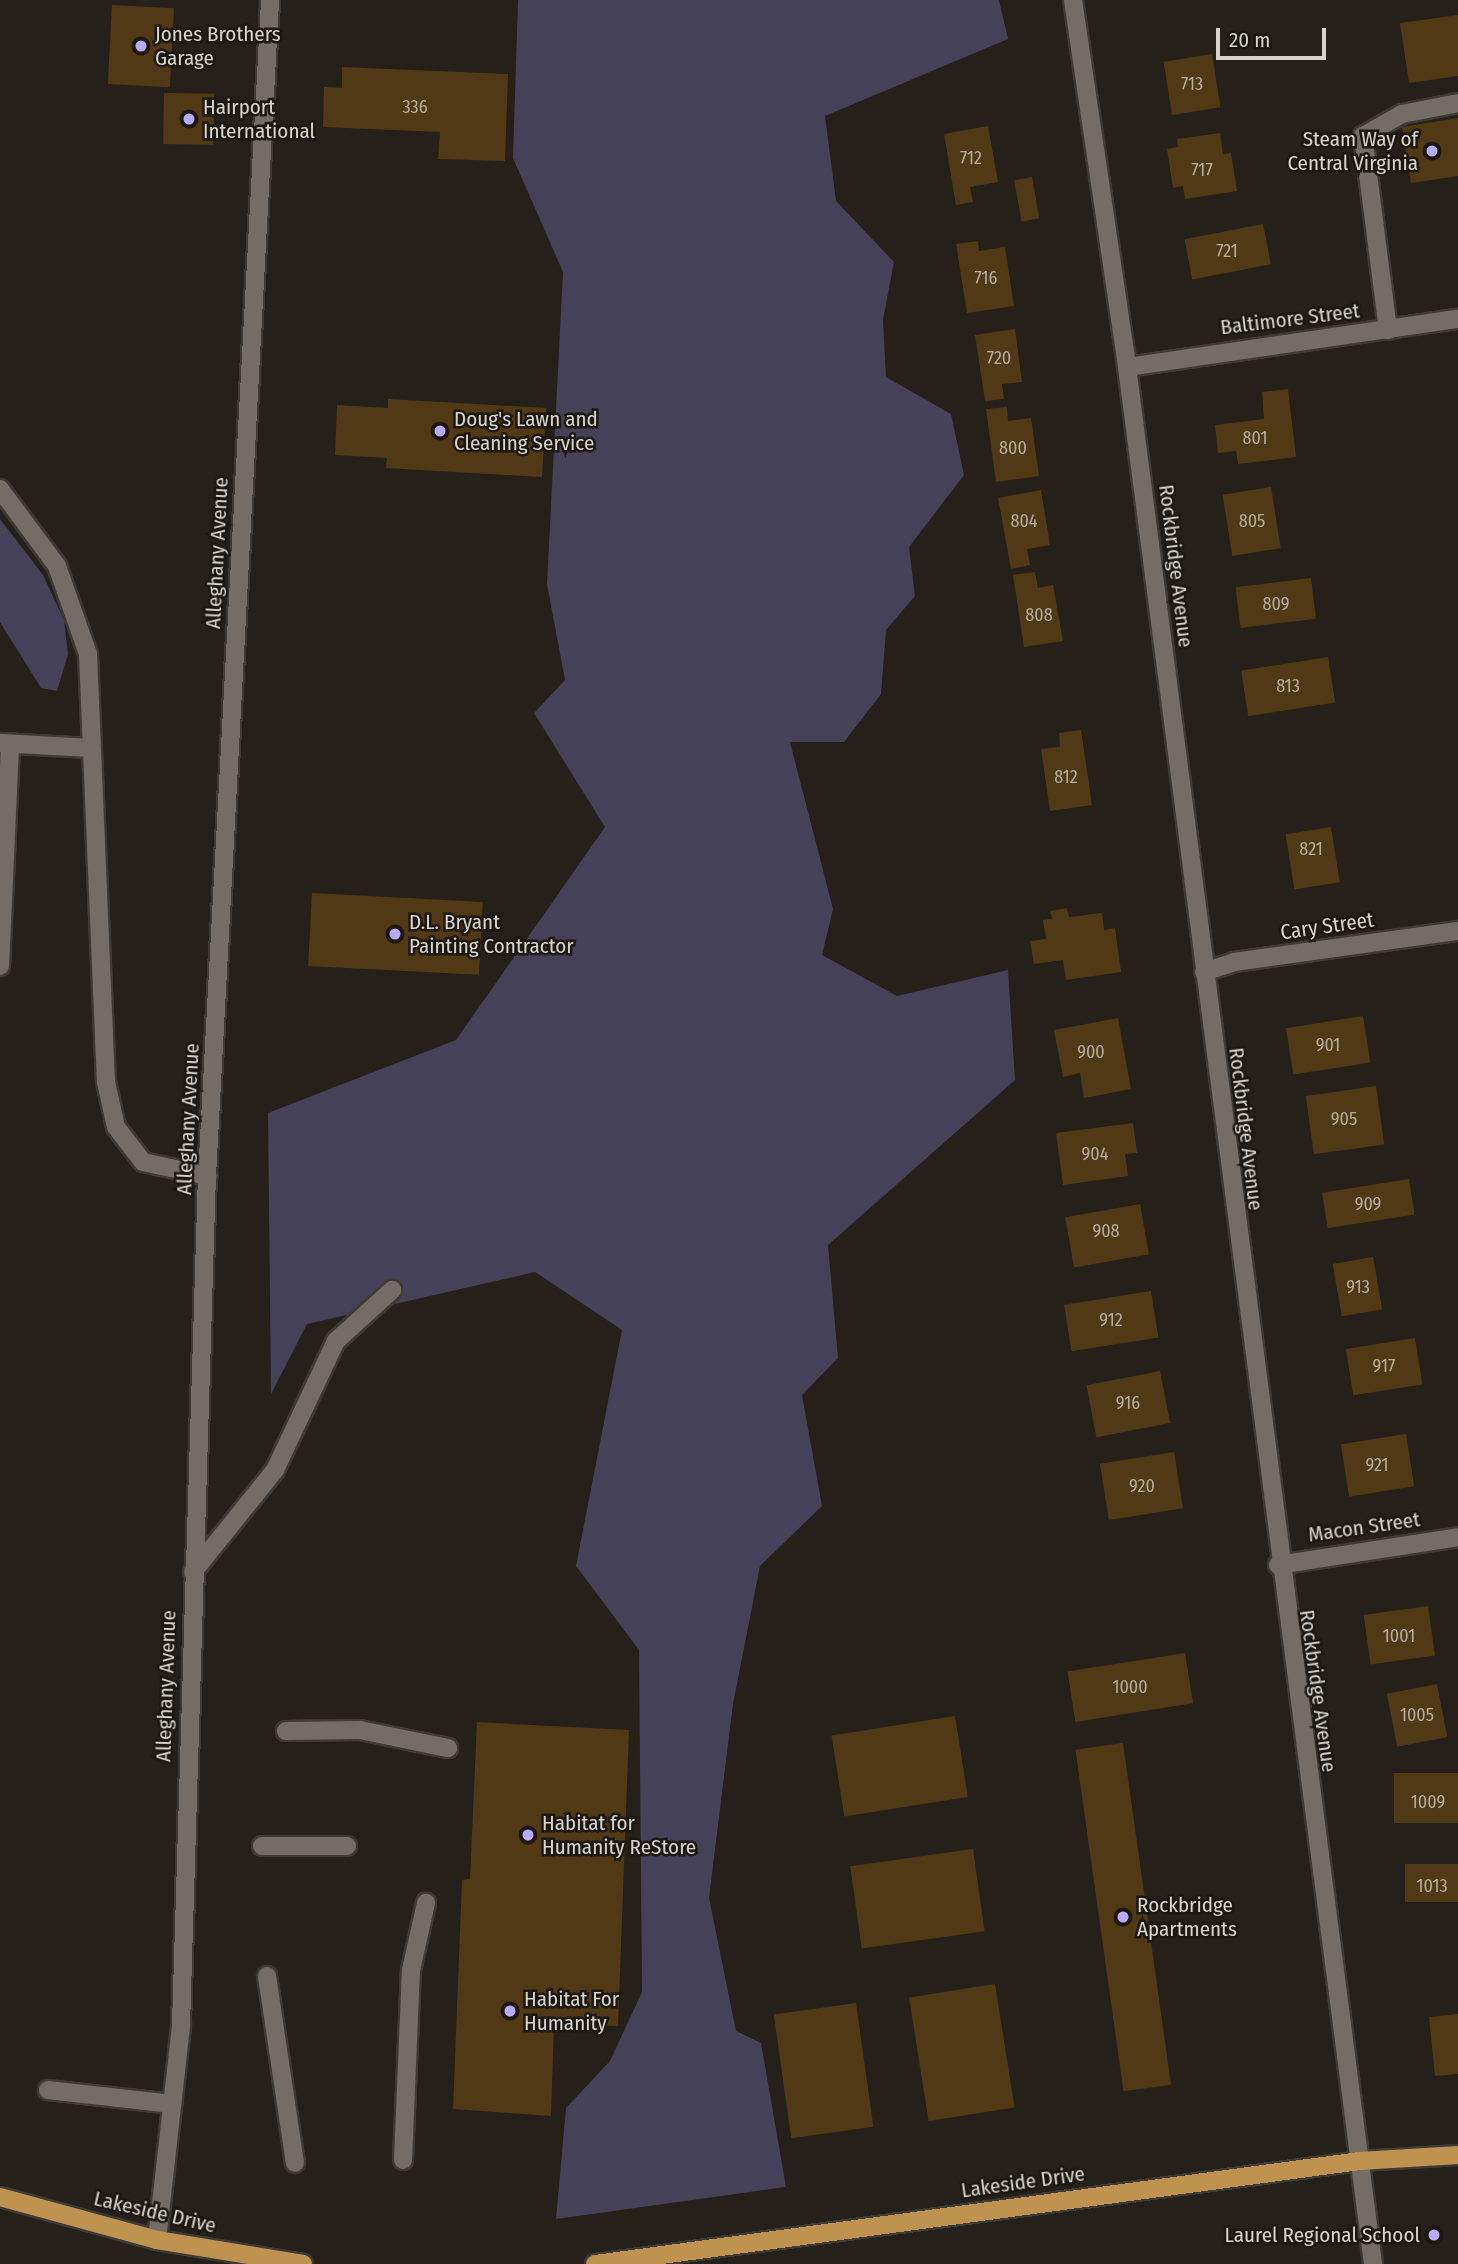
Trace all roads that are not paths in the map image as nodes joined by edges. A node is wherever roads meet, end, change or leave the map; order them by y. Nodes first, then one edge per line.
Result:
1 (270, 0) edge
2 (1073, 0) edge
3 (1458, 103) edge
4 (1458, 319) edge
5 (1388, 330) junction
6 (1127, 367) junction
7 (0, 489) edge
8 (5, 744) edge
9 (90, 747) junction
10 (1458, 931) edge
11 (0, 966) edge
12 (1204, 972) junction
13 (207, 1176) junction
14 (392, 1290) dead end
15 (1458, 1537) edge
16 (1278, 1565) junction
17 (193, 1572) junction
18 (286, 1731) dead end
19 (448, 1748) dead end
20 (262, 1846) dead end
21 (347, 1846) dead end
22 (426, 1903) dead end
23 (267, 1976) dead end
24 (48, 2090) dead end
25 (172, 2105) junction
26 (1458, 2155) edge
27 (403, 2160) dead end
28 (1360, 2161) junction
29 (295, 2164) dead end
30 (0, 2197) edge
31 (157, 2240) junction
32 (303, 2264) edge
33 (595, 2264) edge
34 (1373, 2264) edge

1 - 13 street, Alleghany Avenue
2 - 6 street, Rockbridge Avenue
3 - 5 street
4 - 5 street, Baltimore Street
5 - 6 street, Baltimore Street
6 - 12 street, Rockbridge Avenue
7 - 9 street
8 - 9 street
8 - 11 street
9 - 13 street
10 - 12 street, Cary Street
12 - 16 street, Rockbridge Avenue
13 - 17 street, Alleghany Avenue
14 - 17 street
15 - 16 street, Macon Street
16 - 28 street, Rockbridge Avenue
17 - 25 street, Alleghany Avenue
18 - 19 street
20 - 21 street
22 - 27 street
23 - 29 street
24 - 25 street
25 - 31 street, Alleghany Avenue
26 - 28 main road, Lakeside Drive
28 - 33 main road, Lakeside Drive
28 - 34 street, Rockbridge Avenue
30 - 31 main road, Lakeside Drive
31 - 32 main road, Lakeside Drive

